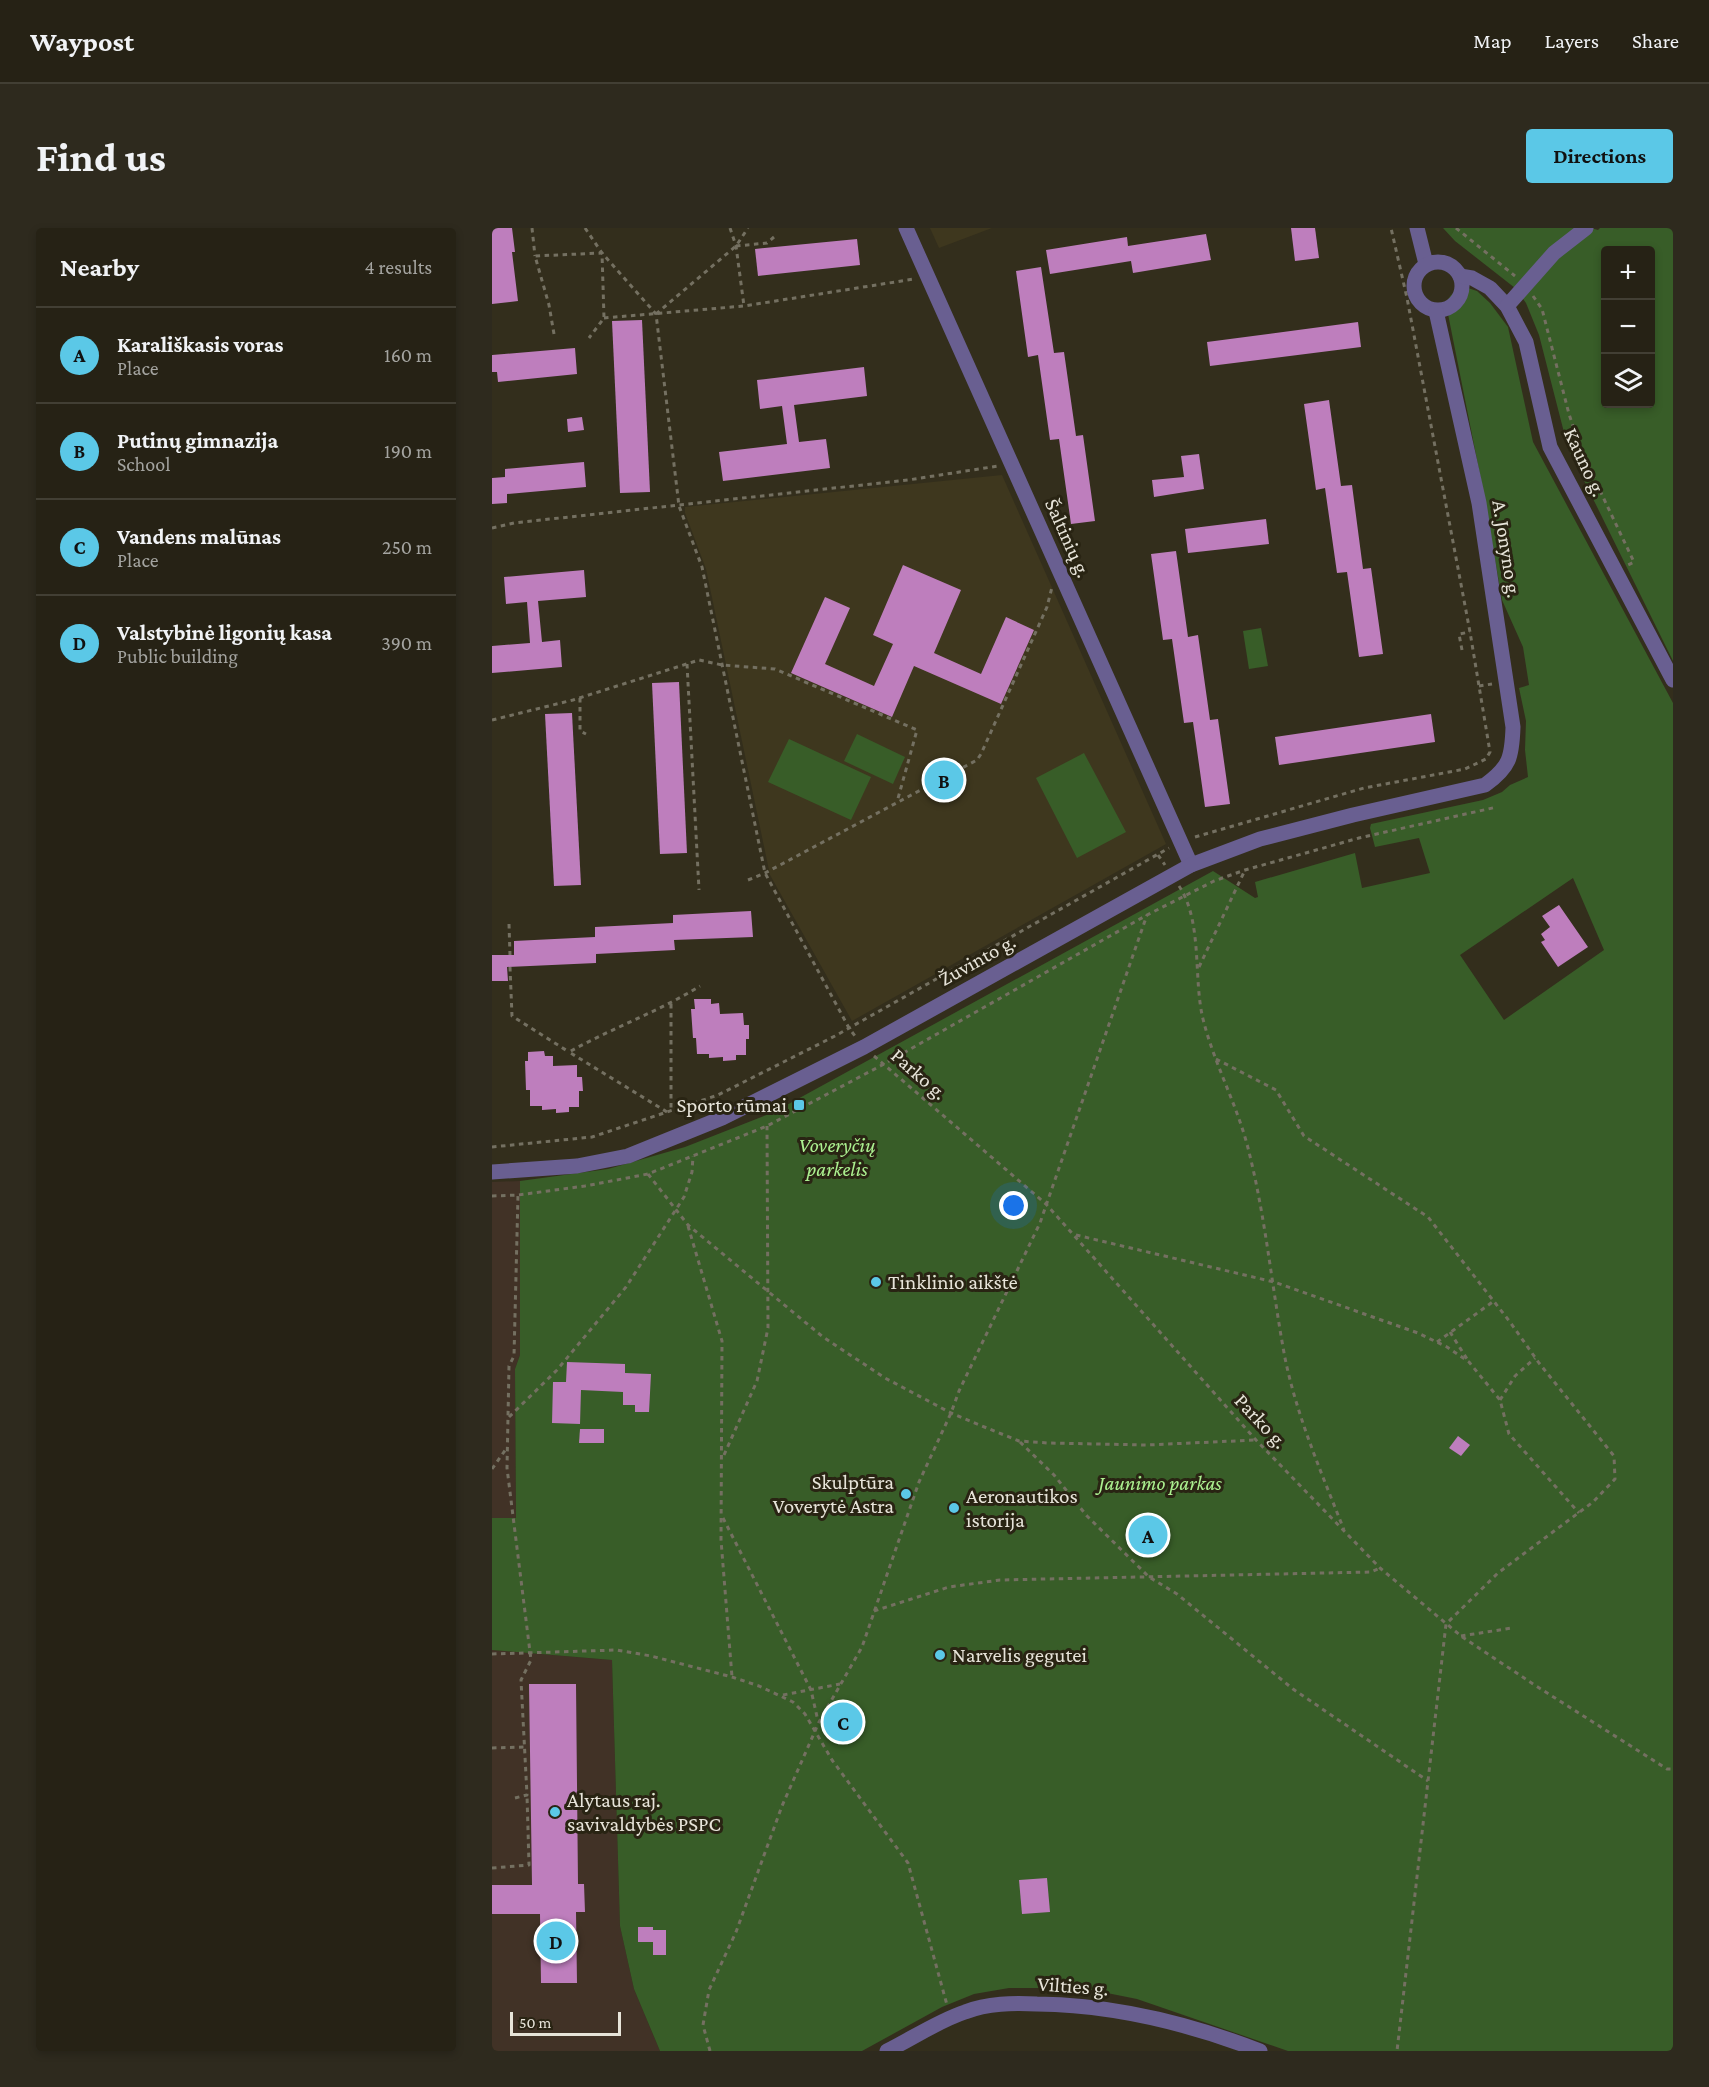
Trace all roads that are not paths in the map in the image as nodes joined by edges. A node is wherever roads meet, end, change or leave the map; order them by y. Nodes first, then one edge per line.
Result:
1 (906, 228) edge
2 (1418, 228) edge
3 (1586, 228) edge
4 (1426, 264) junction
5 (1460, 276) junction
6 (1507, 306) junction
7 (1436, 311) junction
8 (1673, 680) edge
9 (1485, 785) joint
10 (1191, 865) junction
11 (492, 1172) edge
12 (887, 2051) edge
13 (1260, 2051) edge

1 - 10 street, Šaltinių g.
2 - 4 street
3 - 6 street
4 - 5 street
4 - 7 street
5 - 6 street, Kauno g.
5 - 7 street
6 - 8 street, Kauno g.
7 - 9 street, A. Jonyno g.
9 - 10 street, Žuvinto g.
10 - 11 street, Žuvinto g.
12 - 13 street, Vilties g.

